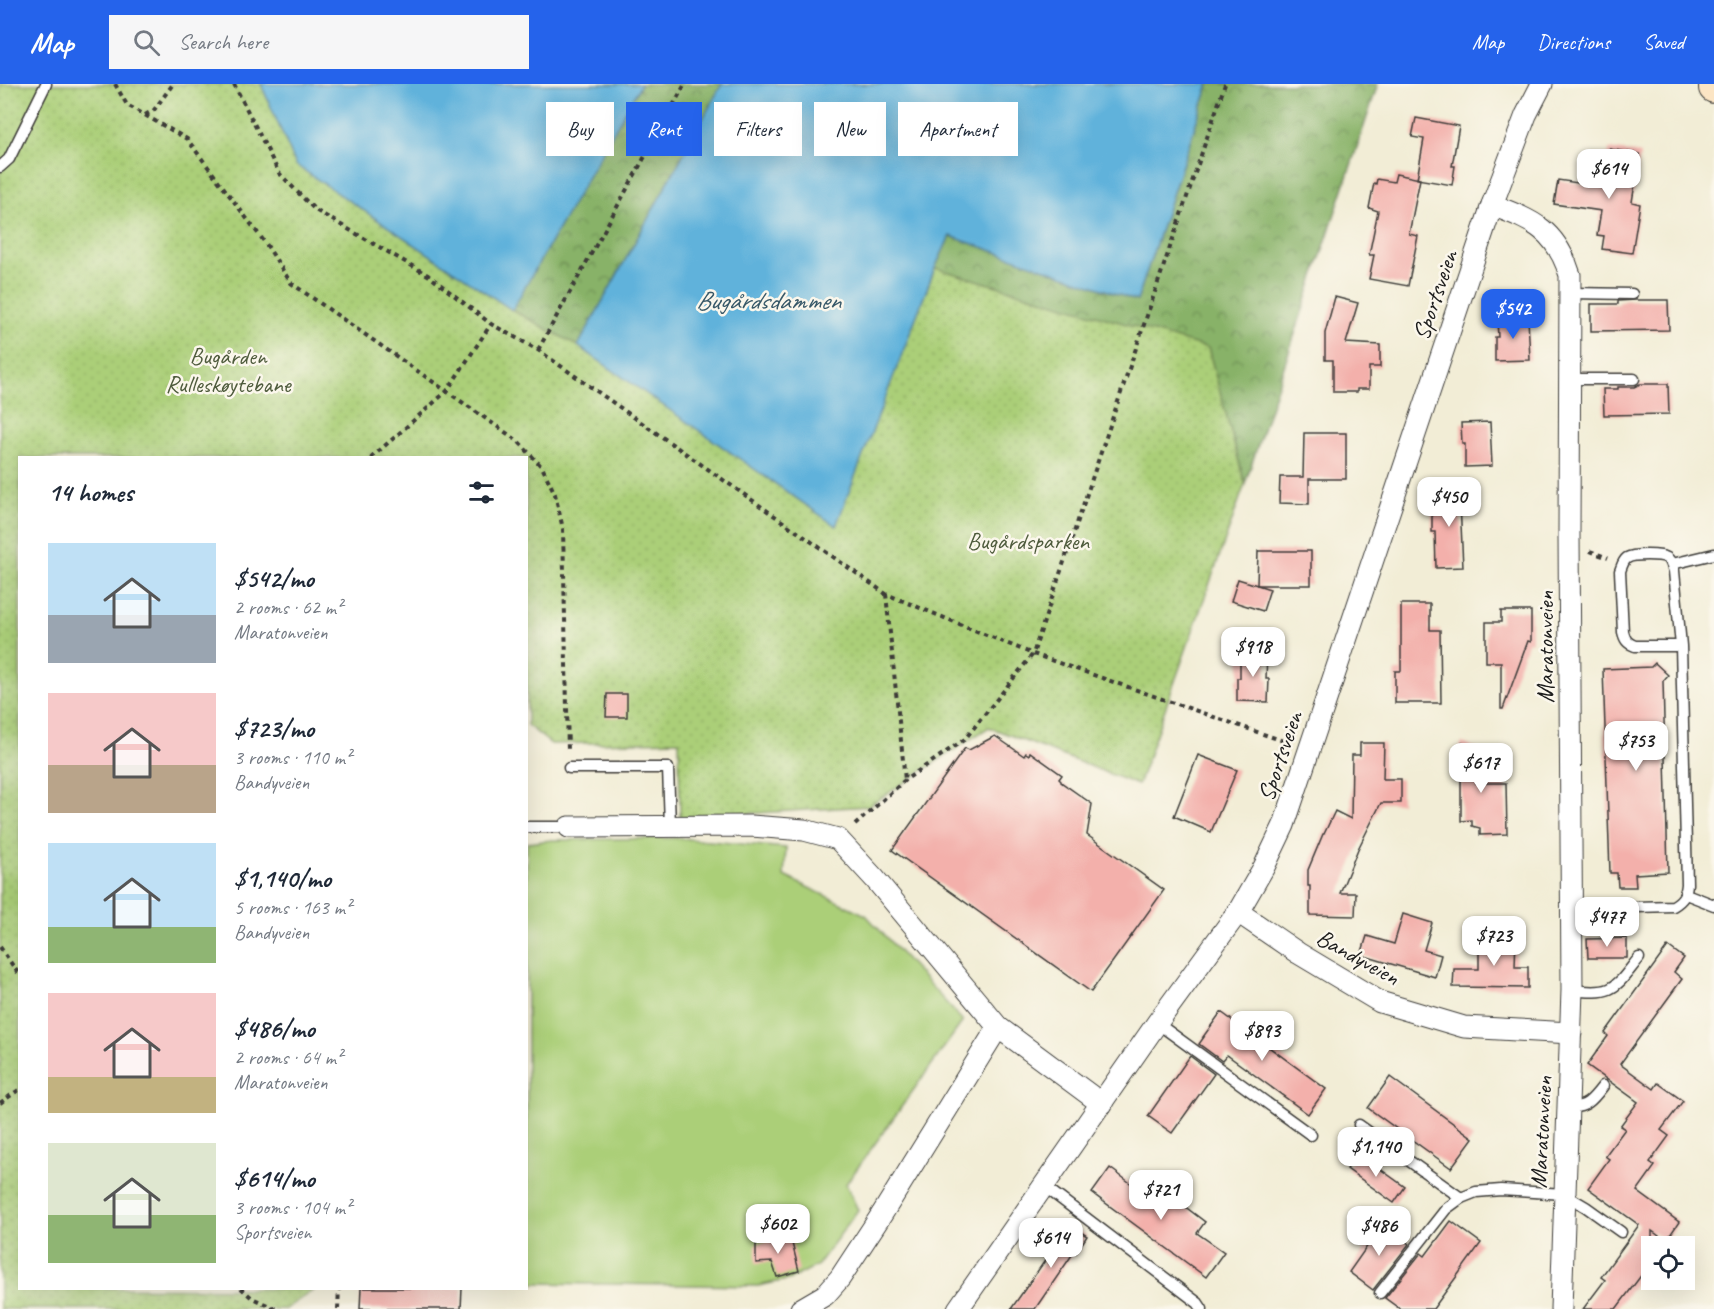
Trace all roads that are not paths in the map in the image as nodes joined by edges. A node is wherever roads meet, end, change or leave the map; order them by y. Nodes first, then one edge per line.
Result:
1 (46, 84) edge
2 (1542, 84) edge
3 (0, 167) edge
4 (1492, 205) junction
5 (1571, 293) junction
6 (1632, 294) dead end
7 (1570, 379) junction
8 (1634, 379) dead end
9 (1714, 554) edge
10 (1672, 564) junction
11 (1681, 646) junction
12 (569, 768) road end
13 (569, 826) joint
14 (670, 826) junction
15 (528, 827) edge
16 (1686, 894) junction
17 (1714, 905) edge
18 (1599, 908) dead end
19 (1238, 912) junction
20 (1639, 958) dead end
21 (1572, 990) junction
22 (1157, 1023) junction
23 (998, 1027) junction
24 (1571, 1033) junction
25 (1604, 1086) dead end
26 (1102, 1104) junction
27 (1568, 1107) junction
28 (1359, 1125) dead end
29 (1311, 1135) dead end
30 (1044, 1186) junction
31 (1564, 1194) junction
32 (1461, 1198) junction
33 (1621, 1232) dead end
34 (1380, 1293) dead end
35 (801, 1309) edge
36 (958, 1309) edge
37 (1202, 1309) edge
38 (1561, 1309) edge

1 - 3 lane
2 - 4 street, Sportsveien
4 - 5 street, Maratonveien
4 - 19 street, Sportsveien
5 - 6 lane
5 - 7 street, Maratonveien
7 - 8 lane
7 - 21 street, Maratonveien
9 - 10 lane
10 - 11 lane
10 - 11 lane
11 - 16 lane
12 - 14 lane
13 - 14 street
13 - 15 lane
14 - 23 street
16 - 17 lane
16 - 18 lane
19 - 22 street, Sportsveien
19 - 24 street, Bandyveien
20 - 21 lane
21 - 24 street, Maratonveien
22 - 26 street, Sportsveien
22 - 29 lane
23 - 26 street
23 - 35 street
24 - 27 street, Maratonveien
25 - 27 lane
26 - 30 street, Sportsveien
27 - 31 street, Maratonveien
28 - 32 lane
30 - 36 street, Sportsveien
30 - 37 lane
31 - 32 lane
31 - 33 lane
31 - 38 street, Maratonveien
32 - 34 lane

